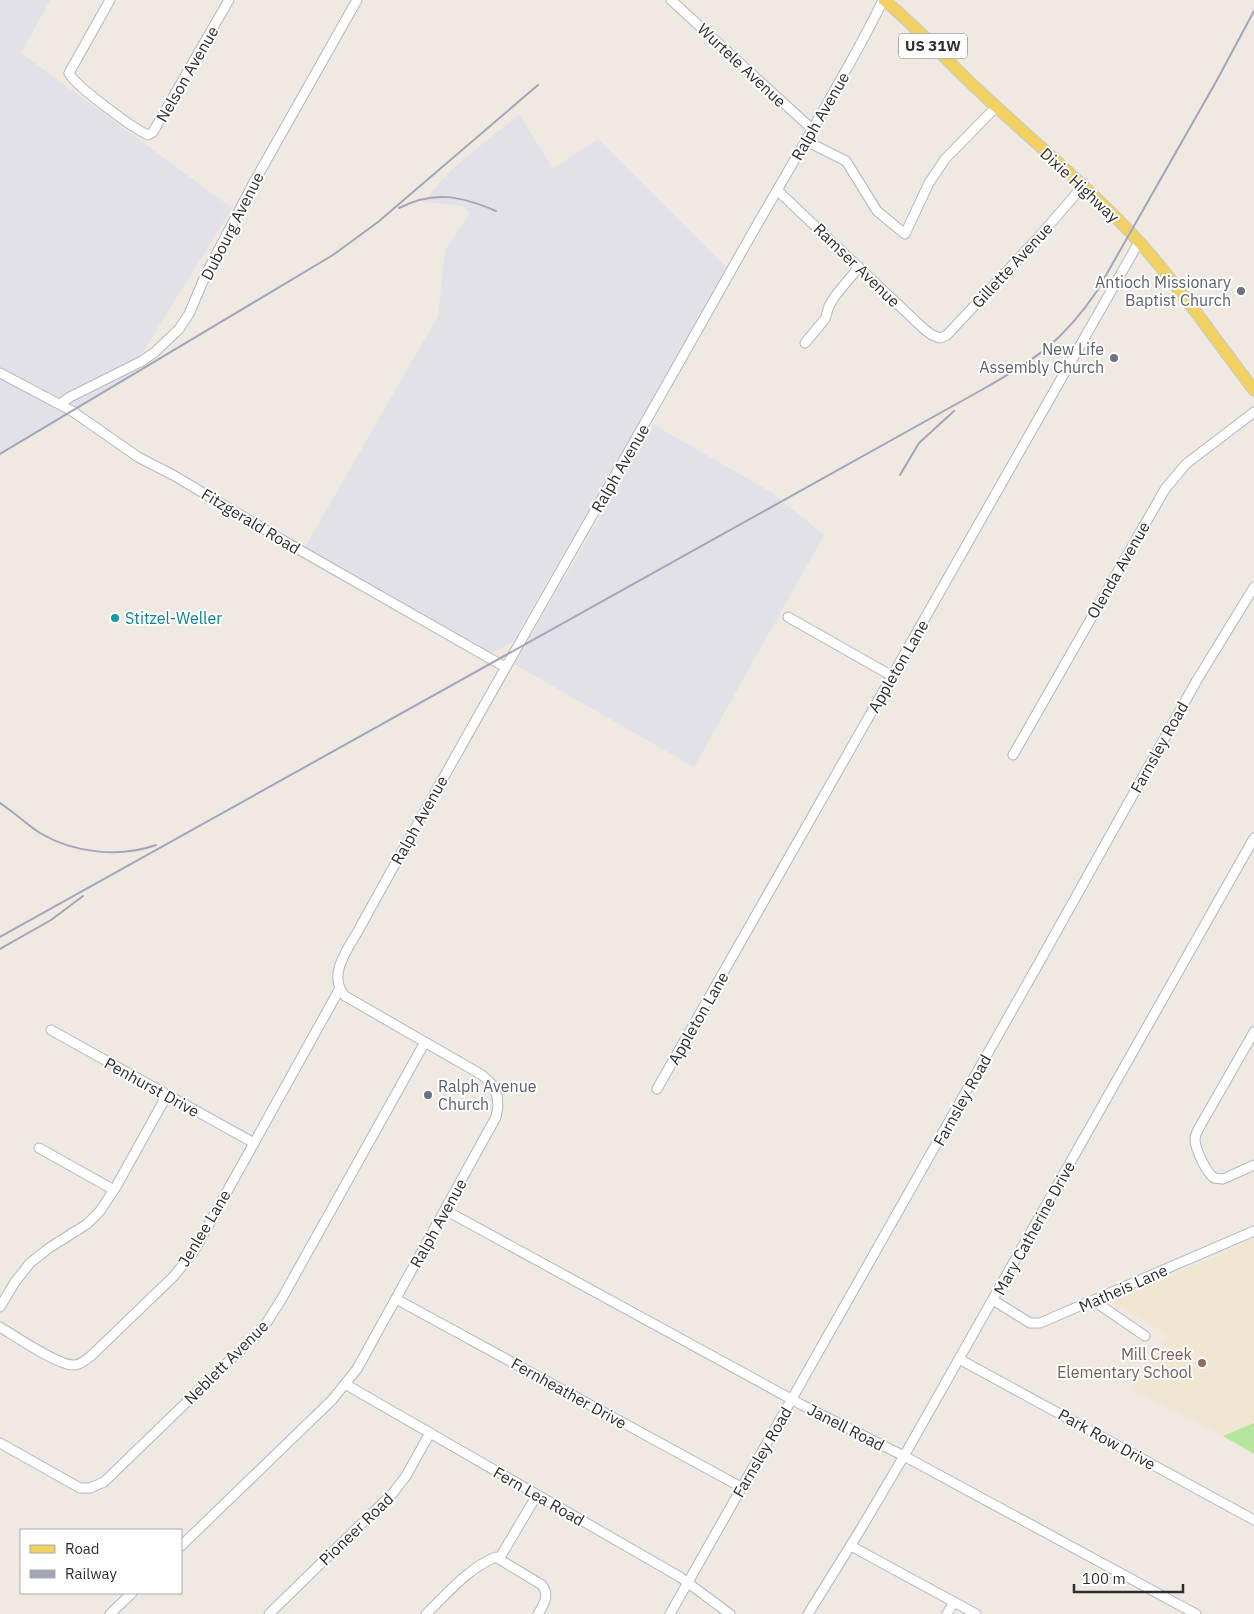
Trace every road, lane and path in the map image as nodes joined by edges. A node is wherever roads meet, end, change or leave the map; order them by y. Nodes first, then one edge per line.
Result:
1 (110, 0) edge
2 (229, 0) edge
3 (356, 0) edge
4 (671, 0) edge
5 (883, 0) edge
6 (996, 107) junction
7 (812, 129) junction
8 (806, 141) junction
9 (1082, 186) junction
10 (778, 190) junction
11 (1140, 242) junction
12 (859, 267) junction
13 (937, 338) joint
14 (805, 343) dead end
15 (0, 373) edge
16 (1254, 390) edge
17 (60, 404) junction
18 (1254, 412) edge
19 (1254, 588) edge
20 (788, 617) dead end
21 (505, 667) junction
22 (892, 676) junction
23 (1014, 755) dead end
24 (1254, 838) edge
25 (339, 990) junction
26 (51, 1030) dead end
27 (1254, 1032) edge
28 (425, 1042) junction
29 (657, 1089) dead end
30 (167, 1095) junction
31 (254, 1143) junction
32 (39, 1148) dead end
33 (1254, 1165) edge
34 (114, 1190) junction
35 (445, 1210) junction
36 (1254, 1231) edge
37 (396, 1299) junction
38 (993, 1300) junction
39 (1094, 1301) junction
40 (0, 1307) edge
41 (0, 1328) edge
42 (1145, 1336) dead end
43 (959, 1359) junction
44 (345, 1384) junction
45 (792, 1399) junction
46 (430, 1433) junction
47 (0, 1443) edge
48 (904, 1456) junction
49 (741, 1487) junction
50 (537, 1495) junction
51 (1254, 1520) edge
52 (182, 1545) edge
53 (851, 1546) junction
54 (499, 1559) junction
55 (687, 1582) junction
56 (131, 1594) edge
57 (954, 1602) junction
58 (110, 1614) edge
59 (269, 1614) edge
60 (426, 1614) edge
61 (538, 1614) edge
62 (670, 1614) edge
63 (730, 1614) edge
64 (808, 1614) edge
65 (947, 1614) edge
66 (976, 1614) edge
67 (1196, 1614) edge

1 - 2 street, Nelson Avenue
3 - 17 street, Dubourg Avenue
4 - 7 street, Wurtele Avenue
5 - 6 main road, Dixie Highway / US 31W
5 - 7 street, Ralph Avenue
6 - 8 street
6 - 9 main road, Dixie Highway / US 31W
7 - 8 street, Ralph Avenue
8 - 10 street, Ralph Avenue
9 - 11 main road, Dixie Highway / US 31W
9 - 13 street, Gillette Avenue
10 - 12 street, Ramser Avenue
10 - 21 street, Ralph Avenue
11 - 16 main road, Dixie Highway / US 31W
11 - 22 street, Appleton Lane
12 - 13 street, Ramser Avenue
12 - 14 street
15 - 17 street, Fitzgerald Road
17 - 21 street, Fitzgerald Road
18 - 23 street, Olenda Avenue
19 - 45 street, Farnsley Road
20 - 22 street
21 - 25 street, Ralph Avenue
22 - 29 street, Appleton Lane
24 - 38 street, Mary Catherine Drive
25 - 28 street, Ralph Avenue
25 - 31 street, Jenlee Lane
26 - 30 street, Penhurst Drive
27 - 33 street
28 - 35 street, Ralph Avenue
28 - 47 street, Neblett Avenue
30 - 31 street, Penhurst Drive
30 - 34 street
31 - 41 street, Jenlee Lane
32 - 34 street
34 - 40 street
35 - 37 street, Ralph Avenue
35 - 45 street, Janell Road
36 - 39 street, Matheis Lane
37 - 44 street, Ralph Avenue
37 - 49 street, Fernheather Drive
38 - 39 street, Matheis Lane
38 - 43 street, Mary Catherine Drive
39 - 42 street
43 - 48 street, Mary Catherine Drive
43 - 51 street, Park Row Drive
44 - 46 street, Fern Lea Road
44 - 52 street, Ralph Avenue
45 - 48 street, Janell Road
45 - 49 street, Farnsley Road
46 - 50 street, Fern Lea Road
46 - 59 street, Pioneer Road
48 - 53 street, Mary Catherine Drive
48 - 67 street, Janell Road
49 - 55 street, Farnsley Road
50 - 54 street
50 - 55 street, Fern Lea Road
53 - 57 street
53 - 64 street, Mary Catherine Drive
54 - 60 street
54 - 61 street
55 - 62 street, Farnsley Road
55 - 63 street, Fern Lea Road
56 - 58 street
57 - 65 street
57 - 66 street

